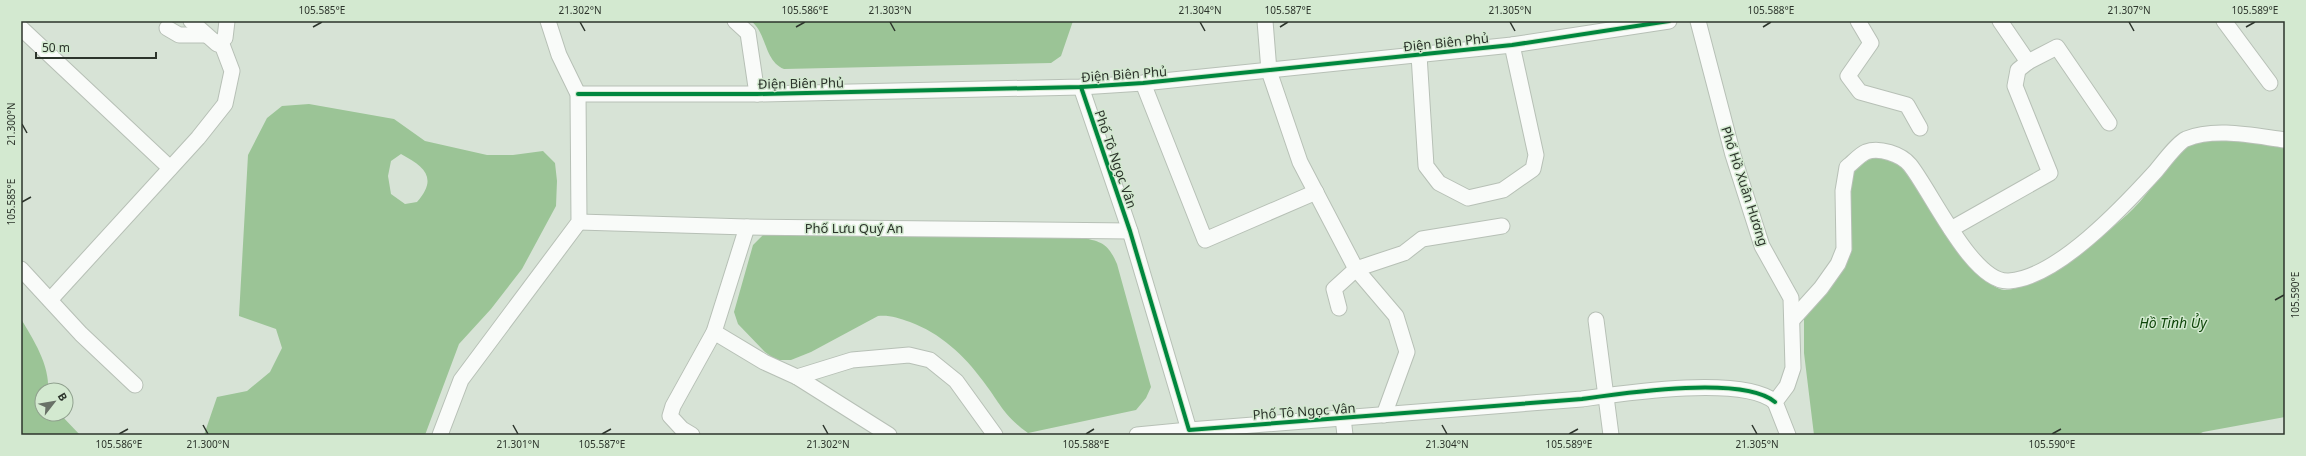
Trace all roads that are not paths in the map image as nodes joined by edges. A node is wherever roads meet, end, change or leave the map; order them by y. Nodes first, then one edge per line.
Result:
1 (191, 21) edge
2 (227, 21) edge
3 (548, 21) edge
4 (735, 21) edge
5 (1265, 21) edge
6 (1669, 21) edge
7 (1698, 21) edge
8 (1858, 21) edge
9 (2000, 21) edge
10 (2224, 21) edge
11 (21, 28) edge
12 (167, 28) dead end
13 (205, 35) junction
14 (221, 42) junction
15 (1512, 45) junction
16 (1419, 54) junction
17 (2028, 62) junction
18 (1269, 71) junction
19 (1143, 83) junction
20 (2270, 83) dead end
21 (1081, 87) junction
22 (578, 94) junction
23 (757, 94) junction
24 (2109, 123) dead end
25 (1920, 128) dead end
26 (2285, 140) edge
27 (170, 168) junction
28 (1316, 192) junction
29 (579, 222) junction
30 (1502, 226) dead end
31 (746, 227) junction
32 (1951, 229) junction
33 (1130, 231) junction
34 (1356, 268) junction
35 (21, 269) edge
36 (50, 300) junction
37 (1339, 308) dead end
38 (1793, 319) junction
39 (1596, 320) dead end
40 (714, 332) junction
41 (797, 378) junction
42 (135, 385) dead end
43 (1606, 396) junction
44 (1775, 402) junction
45 (1384, 415) junction
46 (1342, 418) junction
47 (1189, 430) junction
48 (440, 435) edge
49 (692, 435) edge
50 (889, 435) edge
51 (995, 435) edge
52 (1137, 435) edge
53 (1345, 435) edge
54 (1610, 435) edge
55 (1788, 435) edge

1 - 13 street
2 - 14 street
3 - 22 street
4 - 23 street
5 - 18 street
6 - 15 street, Điện Biên Phủ
7 - 38 street, Phố Hồ Xuân Hương
8 - 25 street
9 - 17 street
10 - 20 street
11 - 27 street
12 - 13 street
13 - 14 street
14 - 27 street
15 - 16 street, Điện Biên Phủ
15 - 16 street
16 - 18 street, Điện Biên Phủ
17 - 24 street
17 - 32 street
18 - 19 street, Điện Biên Phủ
18 - 28 street
19 - 21 street, Điện Biên Phủ
19 - 28 street
21 - 23 street, Điện Biên Phủ
21 - 33 street, Phố Tô Ngọc Vân
22 - 23 street, Điện Biên Phủ
22 - 29 street
26 - 32 street
27 - 36 street
28 - 34 street
29 - 31 street, Phố Lưu Quý An
29 - 48 street
30 - 34 street
31 - 33 street, Phố Lưu Quý An
31 - 40 street
32 - 38 street
33 - 47 street, Phố Tô Ngọc Vân
34 - 37 street
34 - 45 street
35 - 36 street
36 - 42 street
38 - 44 street, Phố Hồ Xuân Hương
39 - 43 street
40 - 41 street
40 - 49 street
41 - 50 street
41 - 51 street
43 - 44 street, Phố Tô Ngọc Vân
43 - 45 street, Phố Tô Ngọc Vân
43 - 54 street
44 - 55 street
45 - 46 street, Phố Tô Ngọc Vân
46 - 47 street, Phố Tô Ngọc Vân
46 - 53 street
47 - 52 street

